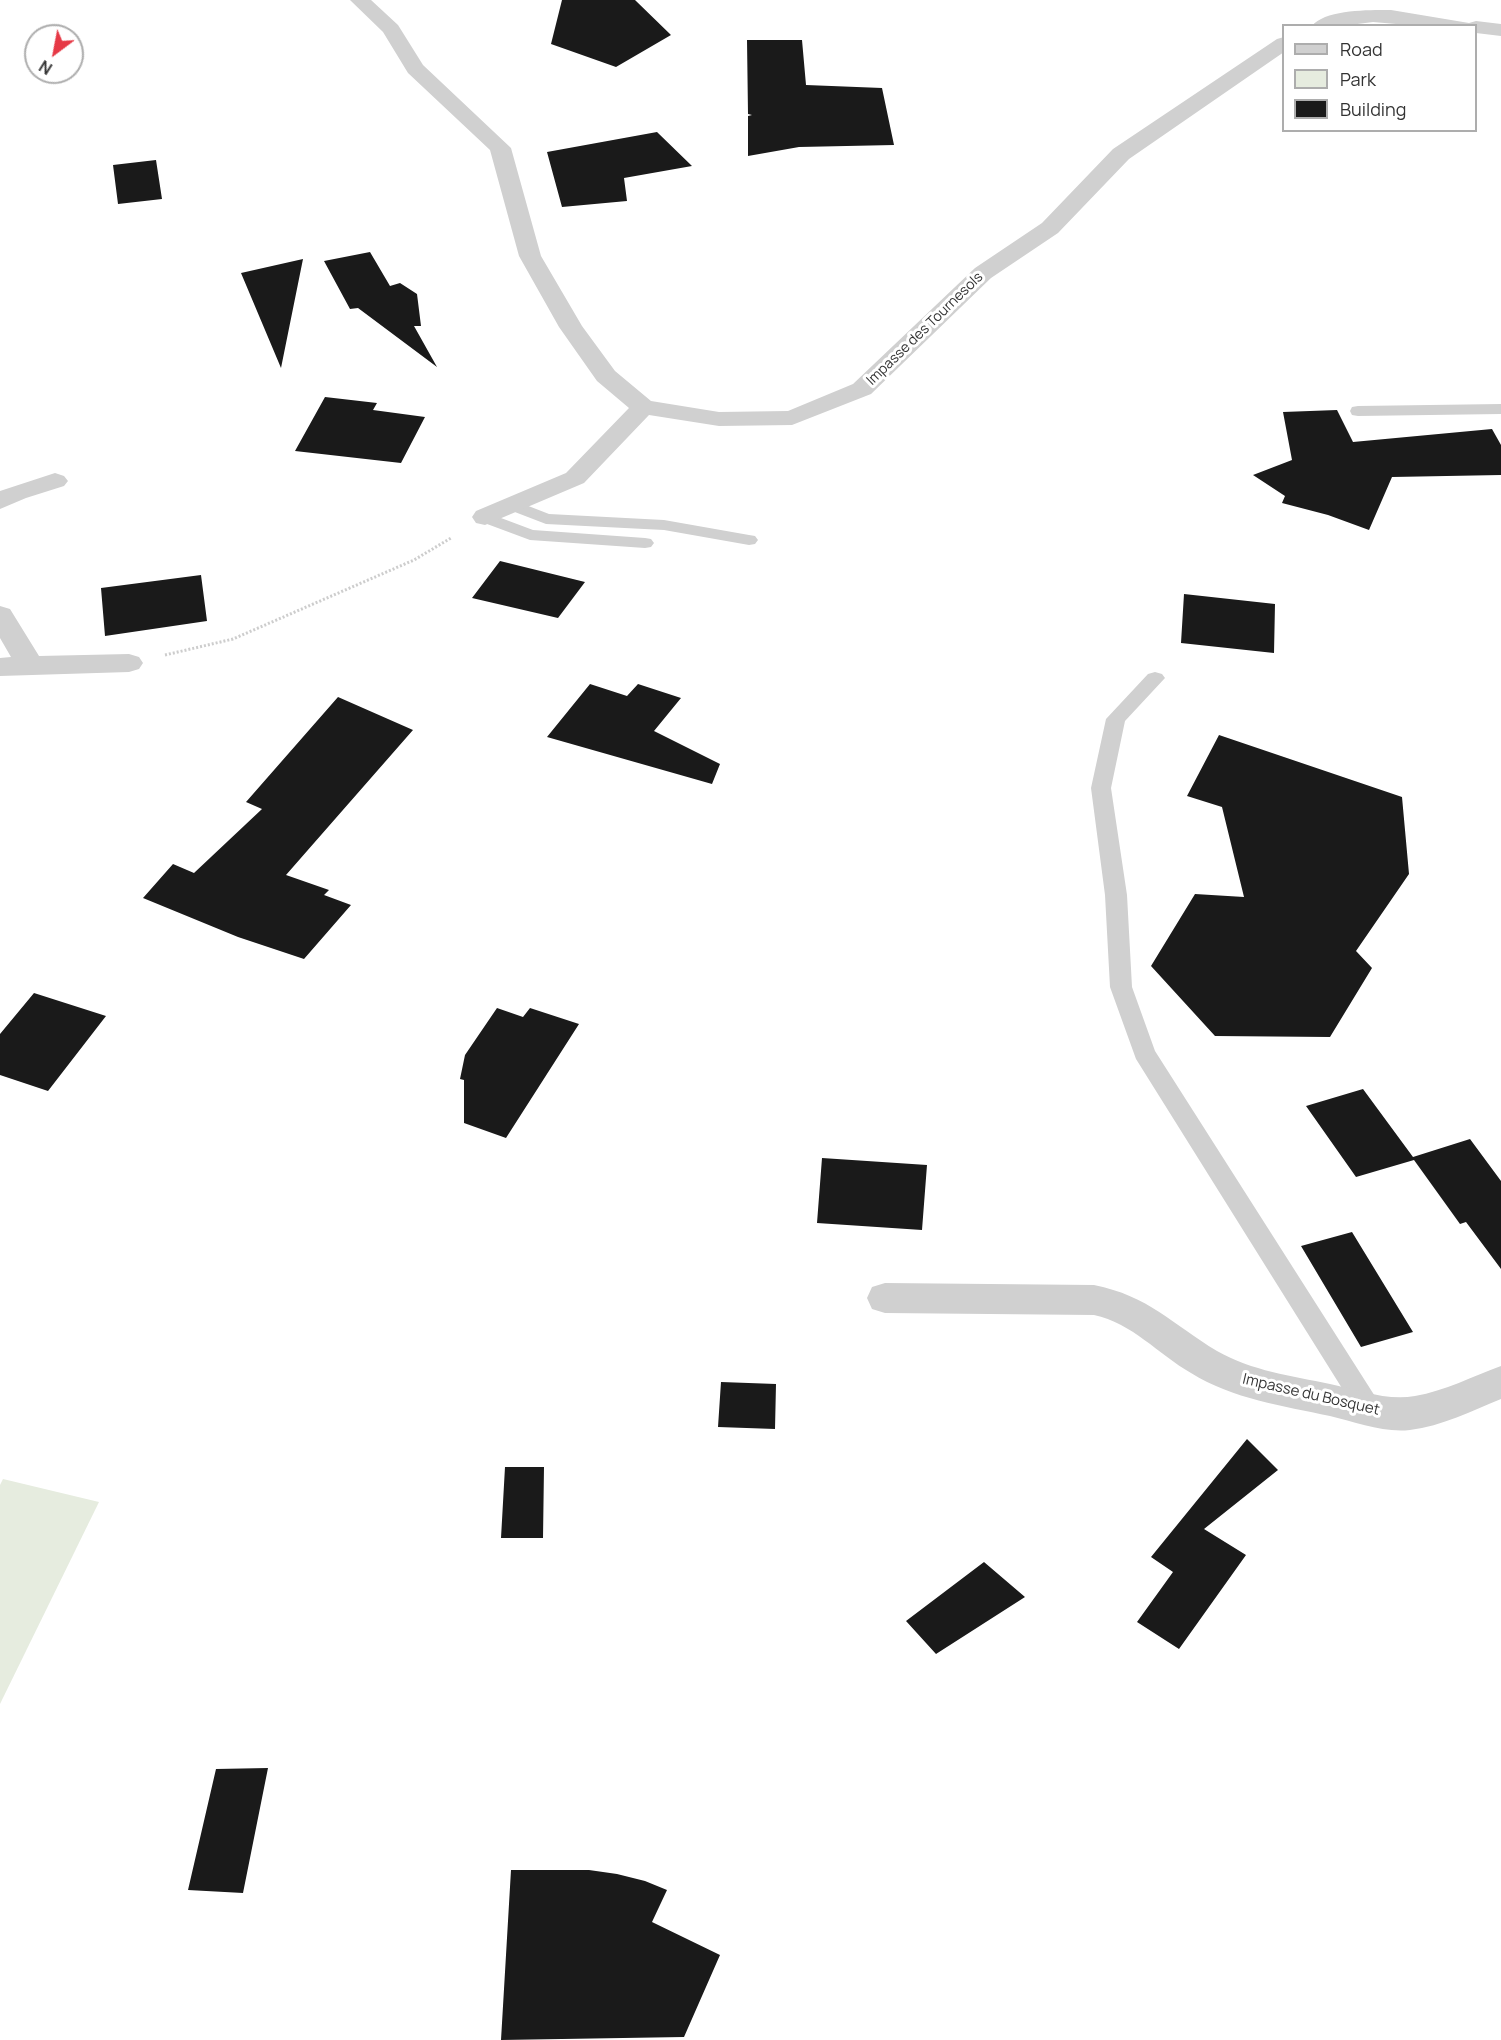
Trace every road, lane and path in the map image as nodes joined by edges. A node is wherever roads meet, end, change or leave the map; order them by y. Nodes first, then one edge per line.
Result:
1 (360, 0) edge
2 (1326, 24) edge
3 (1445, 24) edge
4 (1477, 27) edge
5 (1501, 30) edge
6 (1282, 44) edge
7 (643, 407) junction
8 (1501, 409) edge
9 (1358, 411) dead end
10 (55, 481) dead end
11 (0, 501) edge
12 (513, 505) junction
13 (485, 517) junction
14 (749, 540) dead end
15 (645, 543) dead end
16 (0, 615) edge
17 (129, 663) joint
18 (30, 665) junction
19 (0, 667) edge
20 (1155, 678) dead end
21 (885, 1298) dead end
22 (1501, 1382) edge
23 (1369, 1409) junction

1 - 7 street
2 - 3 street
4 - 5 street
6 - 7 street, Impasse des Tournesols
7 - 12 street
8 - 9 lane
10 - 11 street
12 - 13 street
12 - 14 lane
13 - 15 lane
13 - 17 path
16 - 18 street
17 - 18 street
18 - 19 street
20 - 23 lane
21 - 23 street, Impasse du Bosquet
22 - 23 street, Impasse du Bosquet

